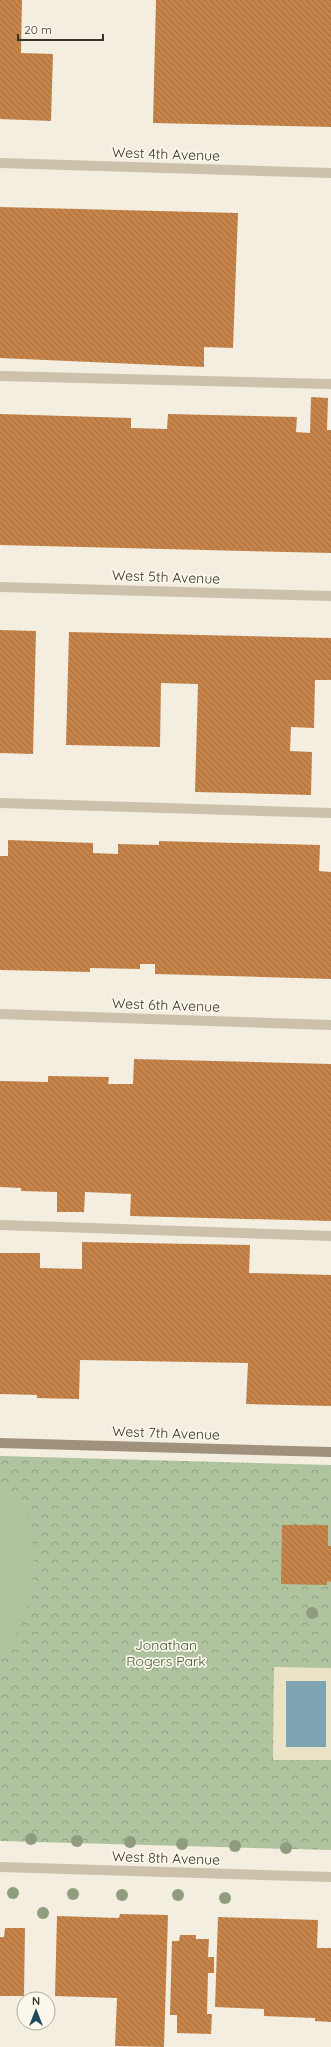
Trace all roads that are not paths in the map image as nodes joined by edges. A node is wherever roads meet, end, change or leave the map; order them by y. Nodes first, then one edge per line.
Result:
1 (0, 163) edge
2 (331, 173) edge
3 (0, 376) edge
4 (331, 384) edge
5 (0, 587) edge
6 (331, 596) edge
7 (0, 803) edge
8 (331, 813) edge
9 (0, 1014) edge
10 (331, 1025) edge
11 (0, 1225) edge
12 (331, 1236) edge
13 (0, 1443) edge
14 (331, 1452) edge
15 (0, 1867) edge
16 (331, 1877) edge

1 - 2 street, West 4th Avenue
3 - 4 street
5 - 6 street, West 5th Avenue
7 - 8 street
9 - 10 street, West 6th Avenue
11 - 12 street
13 - 14 street, West 7th Avenue
15 - 16 street, West 8th Avenue

